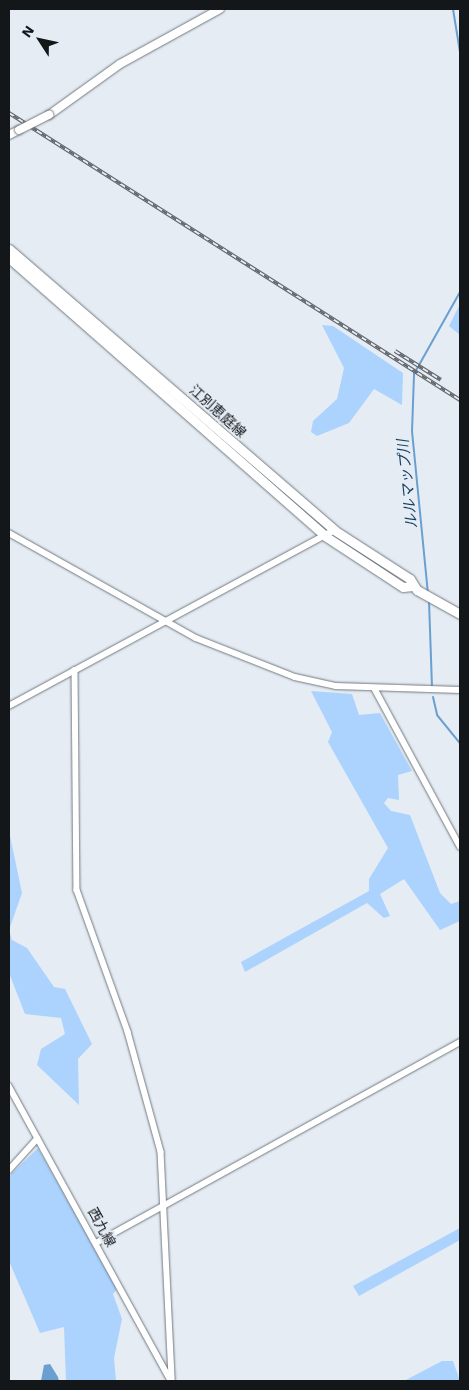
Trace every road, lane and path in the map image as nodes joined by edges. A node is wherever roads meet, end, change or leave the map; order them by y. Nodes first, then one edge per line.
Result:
1 (220, 9) edge
2 (9, 135) edge
3 (9, 249) edge
4 (9, 258) edge
5 (9, 533) edge
6 (329, 533) junction
7 (460, 614) edge
8 (166, 621) junction
9 (75, 670) junction
10 (375, 689) junction
11 (460, 690) edge
12 (9, 706) edge
13 (460, 846) edge
14 (460, 1042) edge
15 (9, 1086) edge
16 (37, 1139) junction
17 (9, 1170) edge
18 (165, 1206) junction
19 (96, 1243) junction
20 (172, 1381) edge

1 - 2 street, bridge
3 - 6 main road, 江別恵庭線
4 - 6 main road, 江別恵庭線
5 - 8 street
6 - 7 main road, 江別恵庭線
6 - 8 street
8 - 9 street
8 - 10 street
9 - 12 street
9 - 18 street
10 - 11 street
10 - 13 street
14 - 18 street
15 - 16 street, 西九線
16 - 17 street
16 - 19 street, 西九線
18 - 19 street
18 - 20 street
19 - 20 street, 西九線

